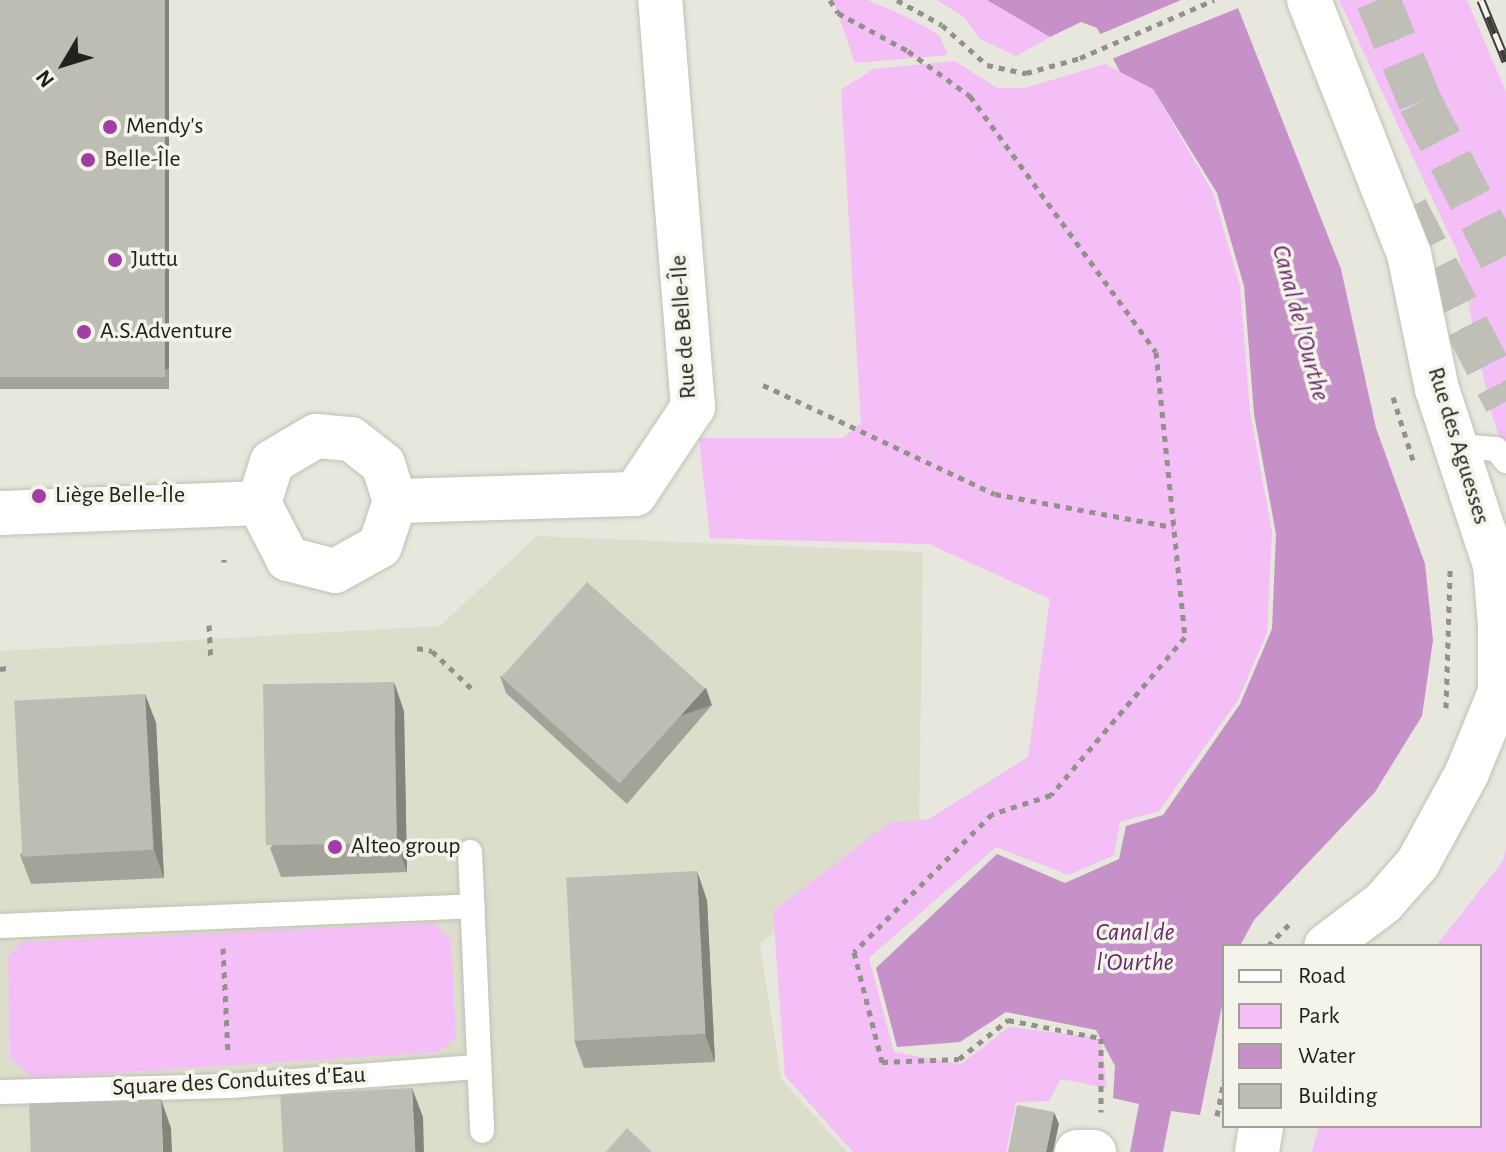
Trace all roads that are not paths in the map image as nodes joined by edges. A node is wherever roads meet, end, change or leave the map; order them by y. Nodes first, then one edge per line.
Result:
1 (660, 0) edge
2 (1309, 0) edge
3 (1456, 446) junction
4 (1506, 461) edge
5 (395, 501) junction
6 (259, 503) junction
7 (0, 513) edge
8 (470, 852) dead end
9 (473, 906) junction
10 (0, 926) edge
11 (1310, 933) edge
12 (478, 1067) junction
13 (0, 1092) edge
14 (1261, 1128) edge
15 (482, 1131) dead end
16 (1257, 1152) edge

1 - 5 street, Rue de Belle-Île
2 - 3 street, Rue des Aguesses
3 - 4 lane
3 - 11 street, Rue des Aguesses
5 - 6 street
5 - 6 street
6 - 7 street
8 - 9 lane
9 - 10 lane
9 - 12 lane
12 - 13 lane, Square des Conduites d'Eau
12 - 15 lane
14 - 16 street

